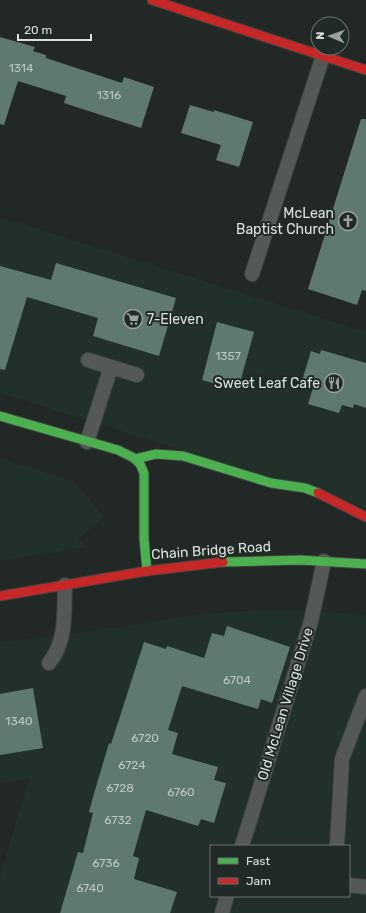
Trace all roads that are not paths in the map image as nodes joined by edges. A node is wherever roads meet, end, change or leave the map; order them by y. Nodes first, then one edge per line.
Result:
1 (152, 0) edge
2 (310, 52) edge
3 (323, 56) joint
4 (366, 70) edge
5 (252, 274) dead end
6 (88, 360) dead end
7 (110, 367) junction
8 (137, 375) dead end
9 (0, 416) edge
10 (87, 442) junction
11 (135, 458) junction
12 (366, 517) edge
13 (324, 561) junction
14 (366, 564) edge
15 (147, 571) junction
16 (65, 585) junction
17 (0, 596) edge
18 (49, 663) dead end
19 (366, 696) edge
20 (242, 845) edge
21 (337, 845) edge
22 (350, 885) edge
23 (366, 886) edge
24 (227, 897) edge
25 (222, 913) edge

1 - 2 street
3 - 4 street
3 - 5 lane
6 - 7 lane
7 - 8 lane
7 - 10 lane
9 - 10 street
10 - 11 street
11 - 12 street
11 - 15 street, Chain Bridge Road
13 - 14 street, Chain Bridge Road
13 - 15 street, Chain Bridge Road
13 - 20 lane, Old McLean Village Drive
15 - 16 street
16 - 17 street
16 - 18 lane
19 - 21 lane
22 - 23 lane
24 - 25 lane

